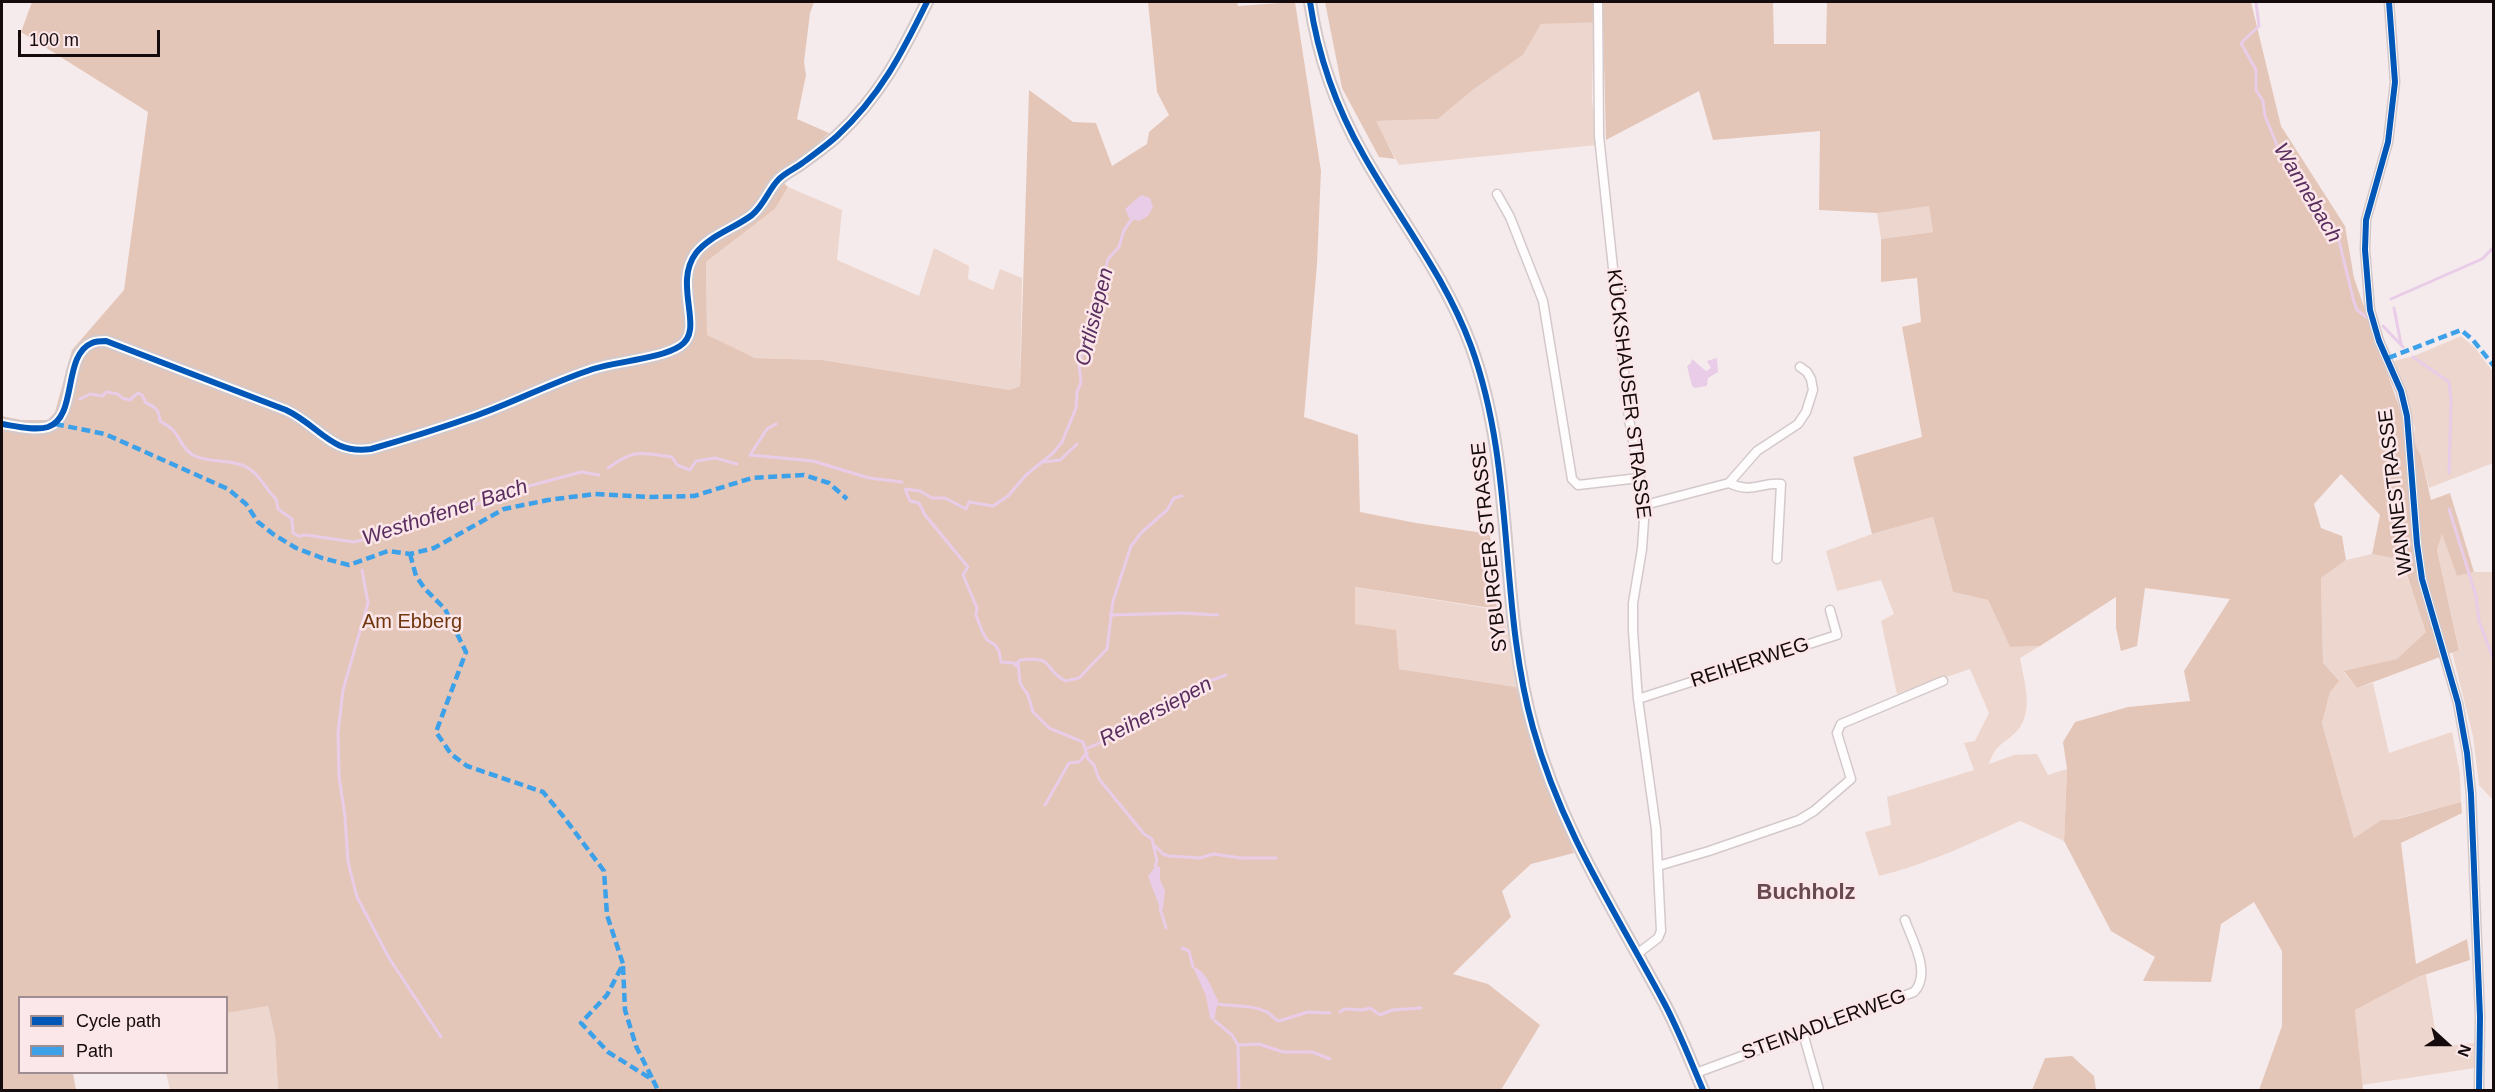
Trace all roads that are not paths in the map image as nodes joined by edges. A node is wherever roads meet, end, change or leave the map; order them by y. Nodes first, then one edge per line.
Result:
1 (927, 2) edge
2 (1310, 2) edge
3 (1598, 2) edge
4 (2389, 2) edge
5 (1497, 194) dead end
6 (1800, 367) dead end
7 (2, 424) edge
8 (1639, 478) junction
9 (1729, 483) junction
10 (1645, 505) junction
11 (1778, 559) dead end
12 (1830, 610) dead end
13 (1943, 681) dead end
14 (1638, 699) junction
15 (1658, 866) junction
16 (1905, 920) dead end
17 (1637, 954) junction
18 (1803, 1033) junction
19 (1696, 1073) junction
20 (1703, 1090) edge
21 (1819, 1090) edge
22 (2479, 1090) edge

1 - 7 street
2 - 17 street, SYBURGER STRASSE
3 - 8 street, KÜCKSHAUSER STRASSE
4 - 22 street, WANNESTRASSE
5 - 8 street
6 - 9 street
8 - 10 street, KÜCKSHAUSER STRASSE
9 - 10 street
9 - 11 street
10 - 14 street, KÜCKSHAUSER STRASSE
12 - 14 street, REIHERWEG
13 - 15 street
14 - 15 street, KÜCKSHAUSER STRASSE
15 - 17 street, KÜCKSHAUSER STRASSE
16 - 18 street, STEINADLERWEG
17 - 19 street, SYBURGER STRASSE
18 - 19 street, STEINADLERWEG
18 - 21 street
19 - 20 street, SYBURGER STRASSE

